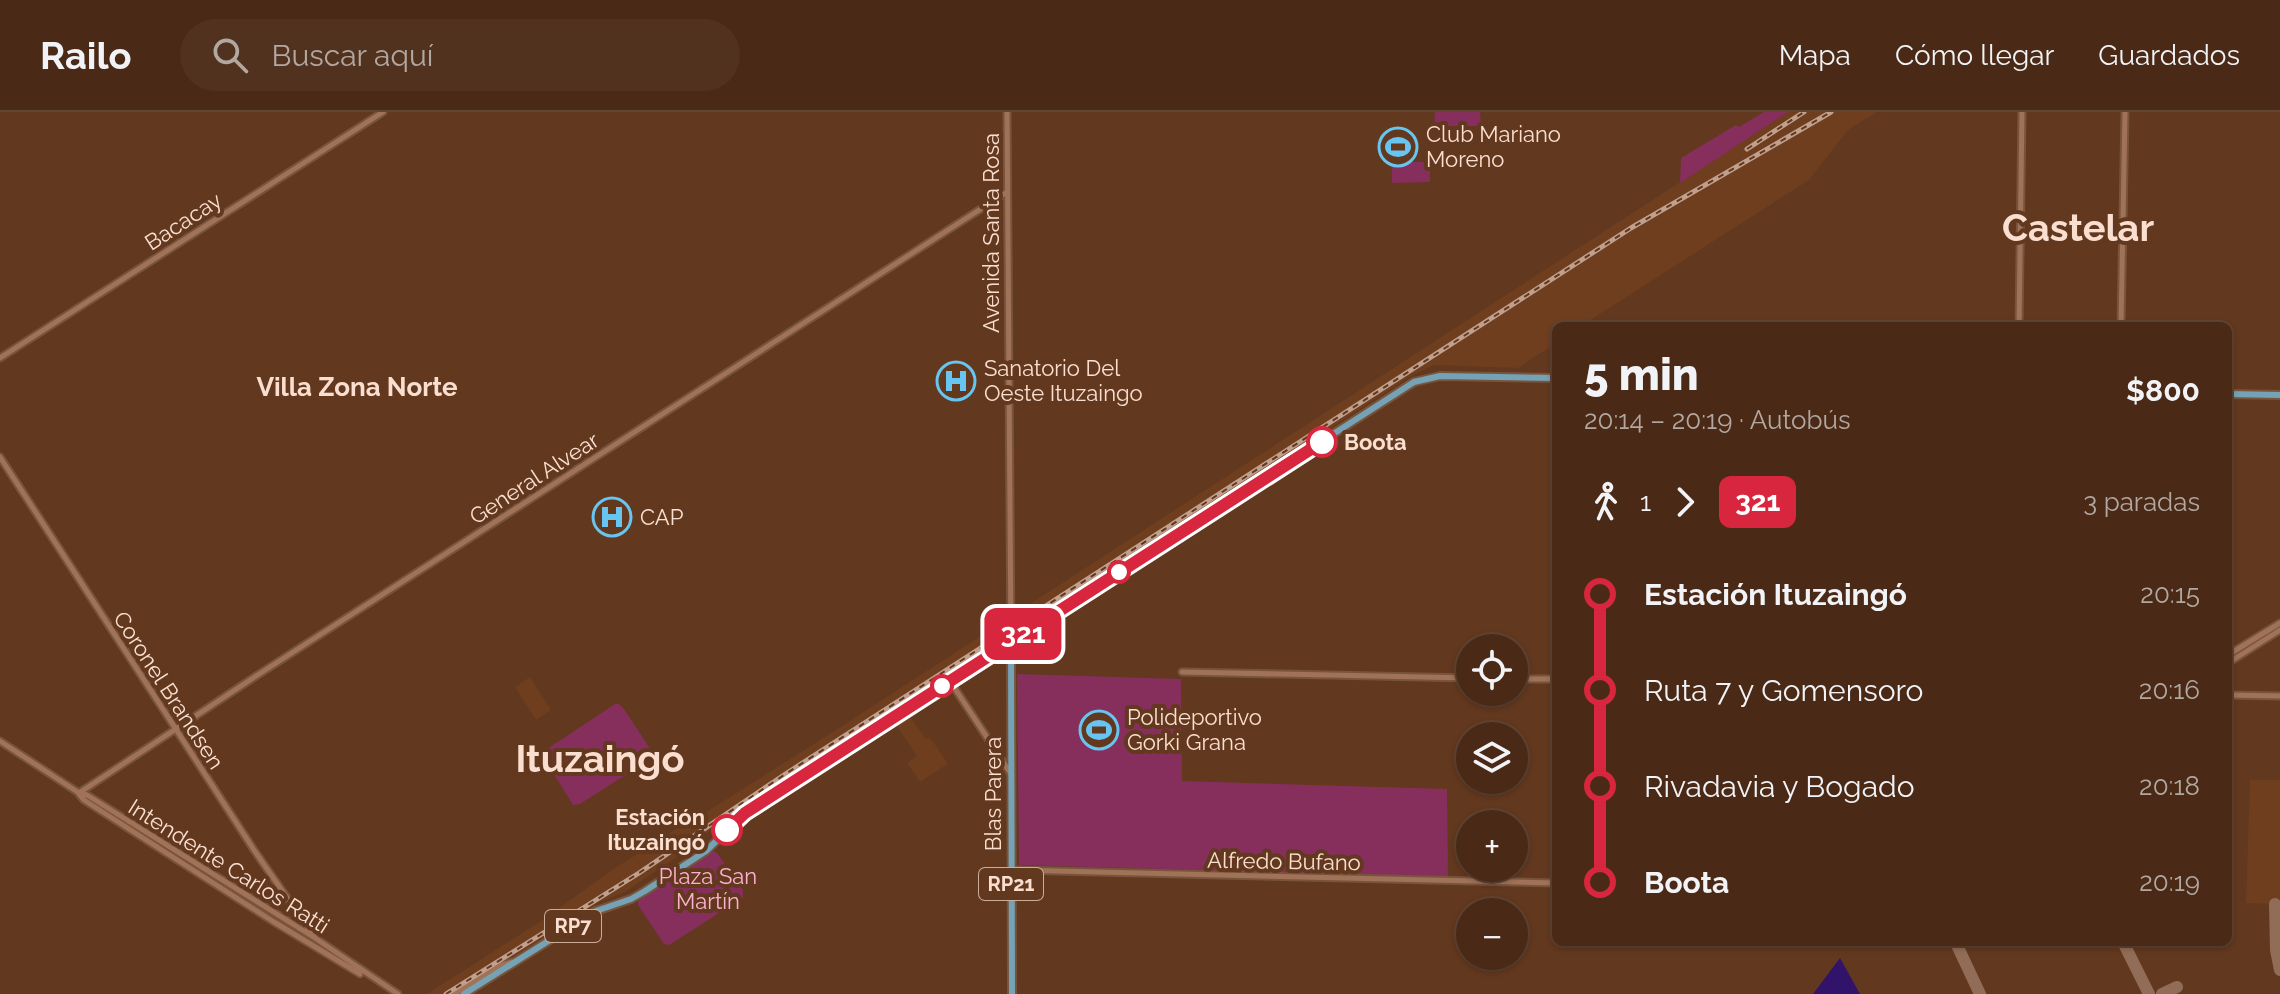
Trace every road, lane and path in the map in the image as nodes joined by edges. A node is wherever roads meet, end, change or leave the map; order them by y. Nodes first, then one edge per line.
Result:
1 (383, 112) edge
2 (1007, 112) edge
3 (2022, 112) edge
4 (2125, 112) edge
5 (1007, 192) junction
6 (2019, 322) edge
7 (2121, 322) edge
8 (0, 358) edge
9 (1552, 378) edge
10 (2232, 394) edge
11 (2280, 395) edge
12 (0, 457) edge
13 (2280, 623) edge
14 (2280, 630) edge
15 (1011, 642) junction
16 (2232, 653) edge
17 (2232, 660) edge
18 (1182, 672) dead end
19 (1456, 678) edge
20 (1528, 679) edge
21 (1552, 679) edge
22 (950, 681) junction
23 (2232, 695) edge
24 (2280, 696) edge
25 (175, 729) junction
26 (0, 741) edge
27 (1011, 774) junction
28 (79, 793) junction
29 (1011, 870) junction
30 (1552, 883) edge
31 (315, 938) junction
32 (519, 960) junction
33 (396, 994) edge
34 (454, 994) edge
35 (464, 994) edge
36 (1012, 994) edge

1 - 8 street, Bacacay
2 - 5 street, Avenida Santa Rosa
3 - 6 street
4 - 7 street
5 - 15 street, Avenida Santa Rosa
5 - 25 street, General Alvear
9 - 15 main road, RP7
10 - 11 main road
12 - 25 street, Coronel Brandsen
13 - 16 street
14 - 17 street
15 - 22 main road, RP7
15 - 27 main road, Blas Parera / RP21
18 - 19 street
20 - 21 street
22 - 27 street
22 - 32 main road, RP7
23 - 24 street
25 - 28 street, General Alvear
25 - 31 street, Coronel Brandsen
26 - 28 street, Intendente Carlos Ratti
27 - 29 main road, Blas Parera / RP21
28 - 31 street, Intendente Carlos Ratti
28 - 33 street, Intendente Carlos Ratti
29 - 30 street, Alfredo Bufano
29 - 36 main road, Blas Parera / RP21
31 - 33 street, Intendente Carlos Ratti
32 - 34 street
32 - 35 main road, RP7

